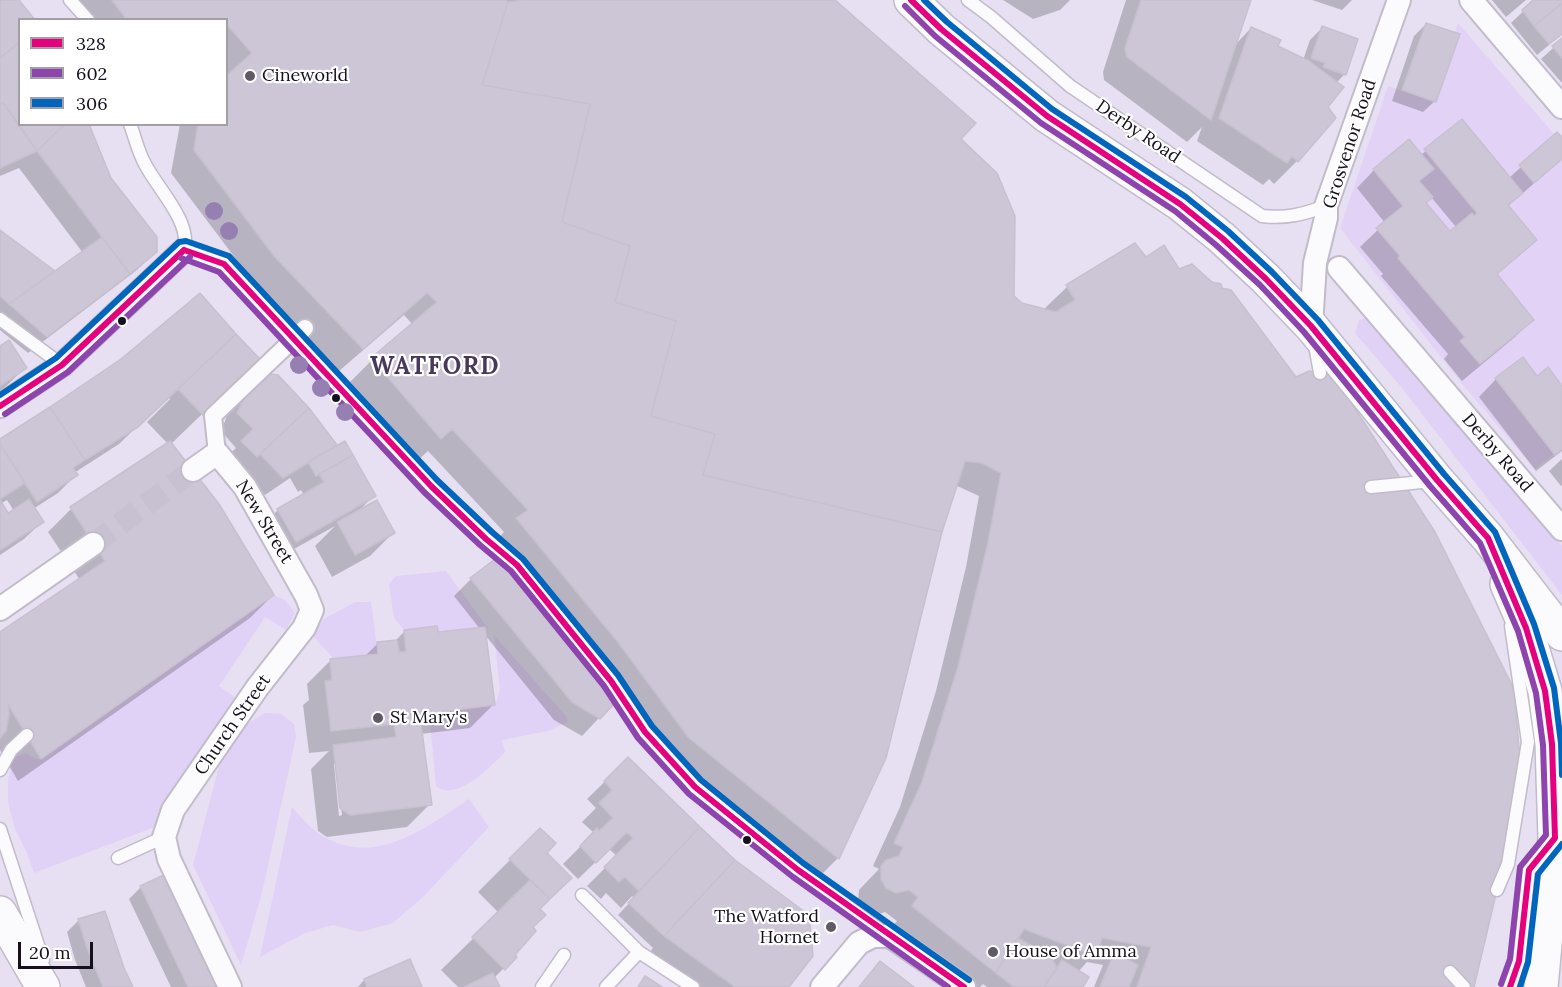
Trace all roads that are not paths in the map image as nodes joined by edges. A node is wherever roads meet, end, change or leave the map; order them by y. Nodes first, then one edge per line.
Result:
1 (70, 0) edge
2 (911, 0) edge
3 (968, 0) edge
4 (1399, 0) edge
5 (1471, 0) edge
6 (86, 18) edge
7 (1562, 107) edge
8 (131, 126) edge
9 (1326, 206) junction
10 (184, 250) junction
11 (1339, 268) dead end
12 (0, 319) edge
13 (1311, 326) junction
14 (299, 333) junction
15 (62, 365) junction
16 (1320, 373) dead end
17 (0, 406) edge
18 (217, 453) junction
19 (193, 471) tunnel mouth
20 (1437, 480) junction
21 (1371, 487) dead end
22 (1562, 529) edge
23 (1488, 538) junction
24 (93, 544) tunnel mouth
25 (1503, 574) junction
26 (306, 595) joint
27 (0, 609) edge
28 (1562, 634) edge
29 (27, 735) dead end
30 (0, 770) edge
31 (0, 829) edge
32 (166, 848) junction
33 (118, 858) dead end
34 (1497, 890) dead end
35 (582, 895) dead end
36 (0, 913) edge
37 (890, 936) junction
38 (1542, 943) edge
39 (639, 952) junction
40 (564, 955) dead end
41 (1450, 972) dead end
42 (43, 987) edge
43 (52, 987) edge
44 (230, 987) edge
45 (542, 987) edge
46 (606, 987) edge
47 (693, 987) edge
48 (822, 987) edge
49 (964, 987) edge
50 (1464, 987) edge
51 (1510, 987) edge
52 (1541, 987) edge

1 - 6 lane
2 - 13 main road
3 - 9 lane, Derby Road
4 - 9 street, Grosvenor Road
5 - 7 street
8 - 10 lane
9 - 13 street, Grosvenor Road
10 - 14 lane
10 - 15 street
11 - 22 street, Derby Road
12 - 15 lane
13 - 16 lane
13 - 20 main road
14 - 18 street
14 - 37 lane
15 - 17 street
18 - 19 street
18 - 26 street, New Street
20 - 21 lane
20 - 23 main road
23 - 25 main road
23 - 28 main road
24 - 27 street
25 - 34 lane
25 - 38 main road
26 - 32 street, Church Street
29 - 30 lane
31 - 43 lane
32 - 33 lane
32 - 44 street
35 - 39 lane
36 - 42 main road
37 - 48 street
37 - 49 street
38 - 51 lane
38 - 52 main road
39 - 46 lane
39 - 47 lane
40 - 45 lane
41 - 50 lane

